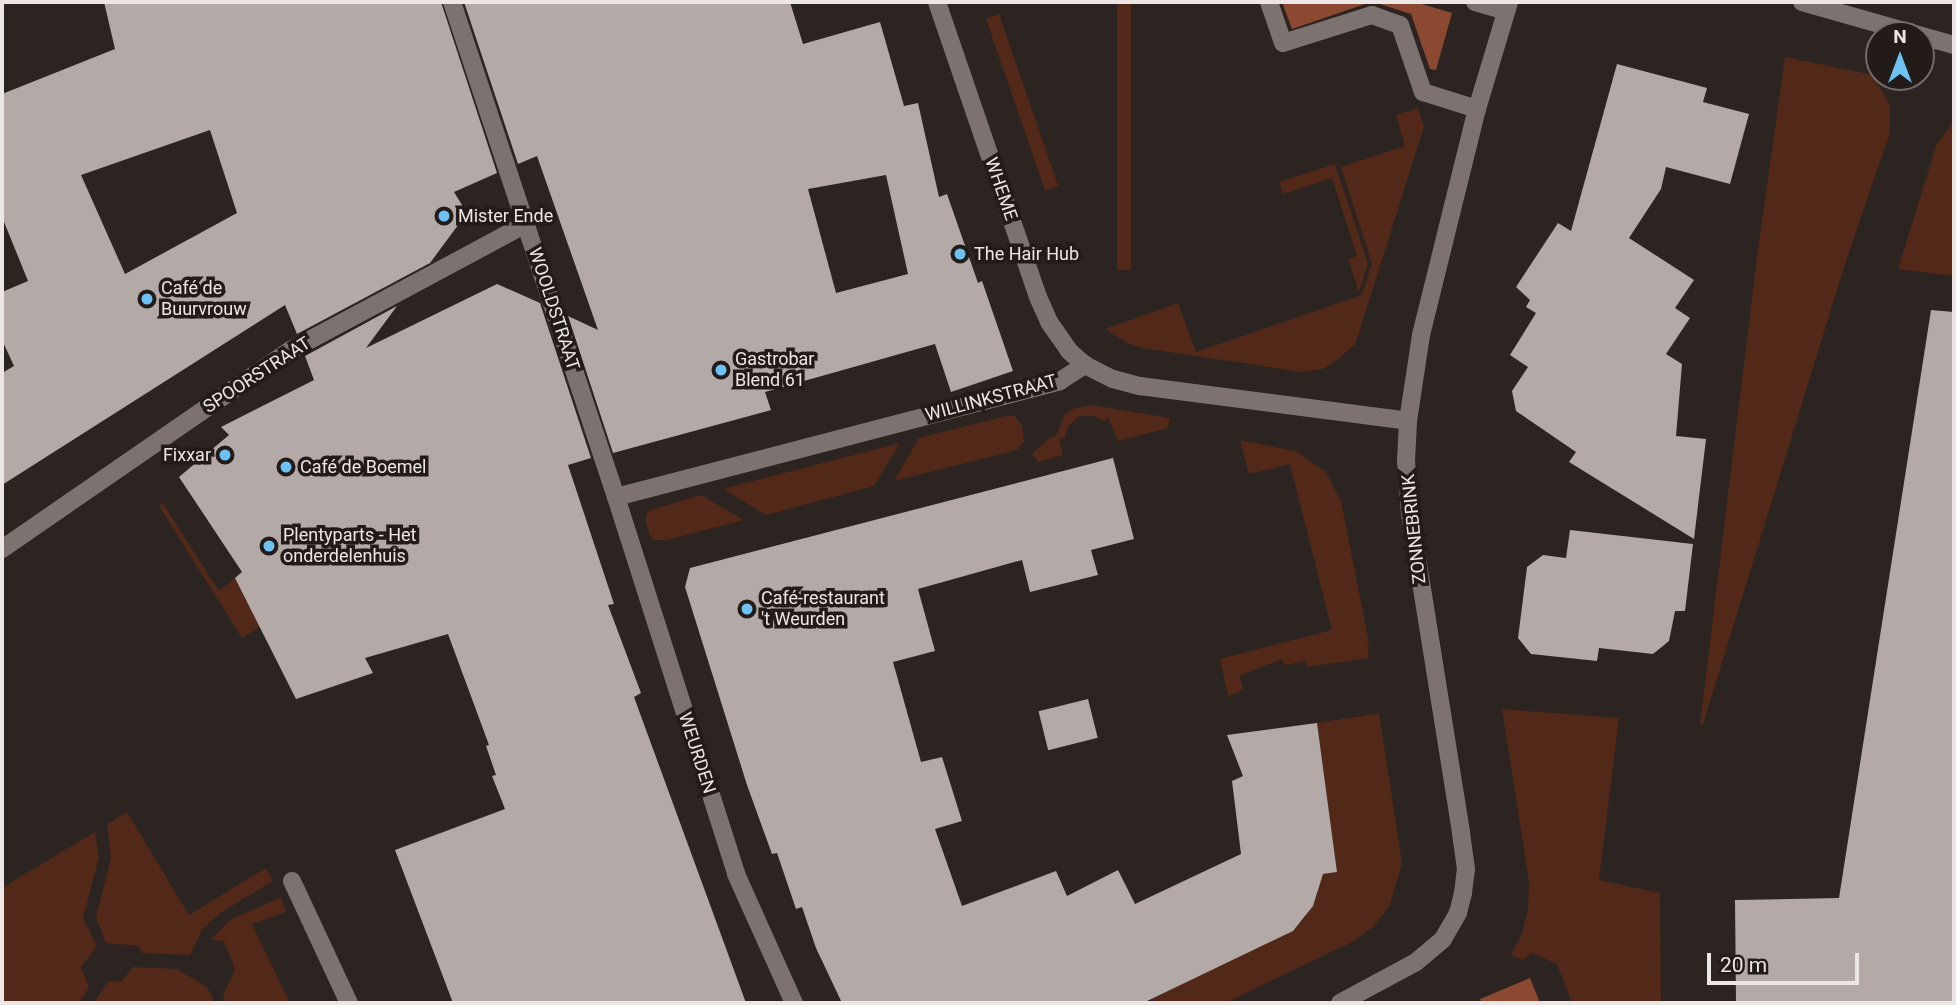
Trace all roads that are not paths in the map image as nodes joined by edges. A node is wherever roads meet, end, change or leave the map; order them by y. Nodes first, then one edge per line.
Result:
1 (452, 2) edge
2 (937, 2) edge
3 (1269, 2) edge
4 (1475, 2) edge
5 (1802, 2) edge
6 (1507, 7) edge
7 (1954, 45) edge
8 (1477, 109) junction
9 (526, 224) junction
10 (1085, 365) junction
11 (1408, 422) junction
12 (616, 498) junction
13 (2, 549) edge
14 (292, 881) dead end
15 (349, 1003) edge
16 (794, 1003) edge
17 (1340, 1003) edge

1 - 9 street, WOOLDSTRAAT
2 - 10 street, WHEME
3 - 8 street
4 - 6 street
5 - 7 street
6 - 8 street, ZONNEBRINK
8 - 11 street, ZONNEBRINK
9 - 12 street, WOOLDSTRAAT
9 - 13 street, SPOORSTRAAT
10 - 11 street
10 - 12 street, WILLINKSTRAAT
11 - 17 street, ZONNEBRINK
12 - 16 street, WEURDEN
14 - 15 street

